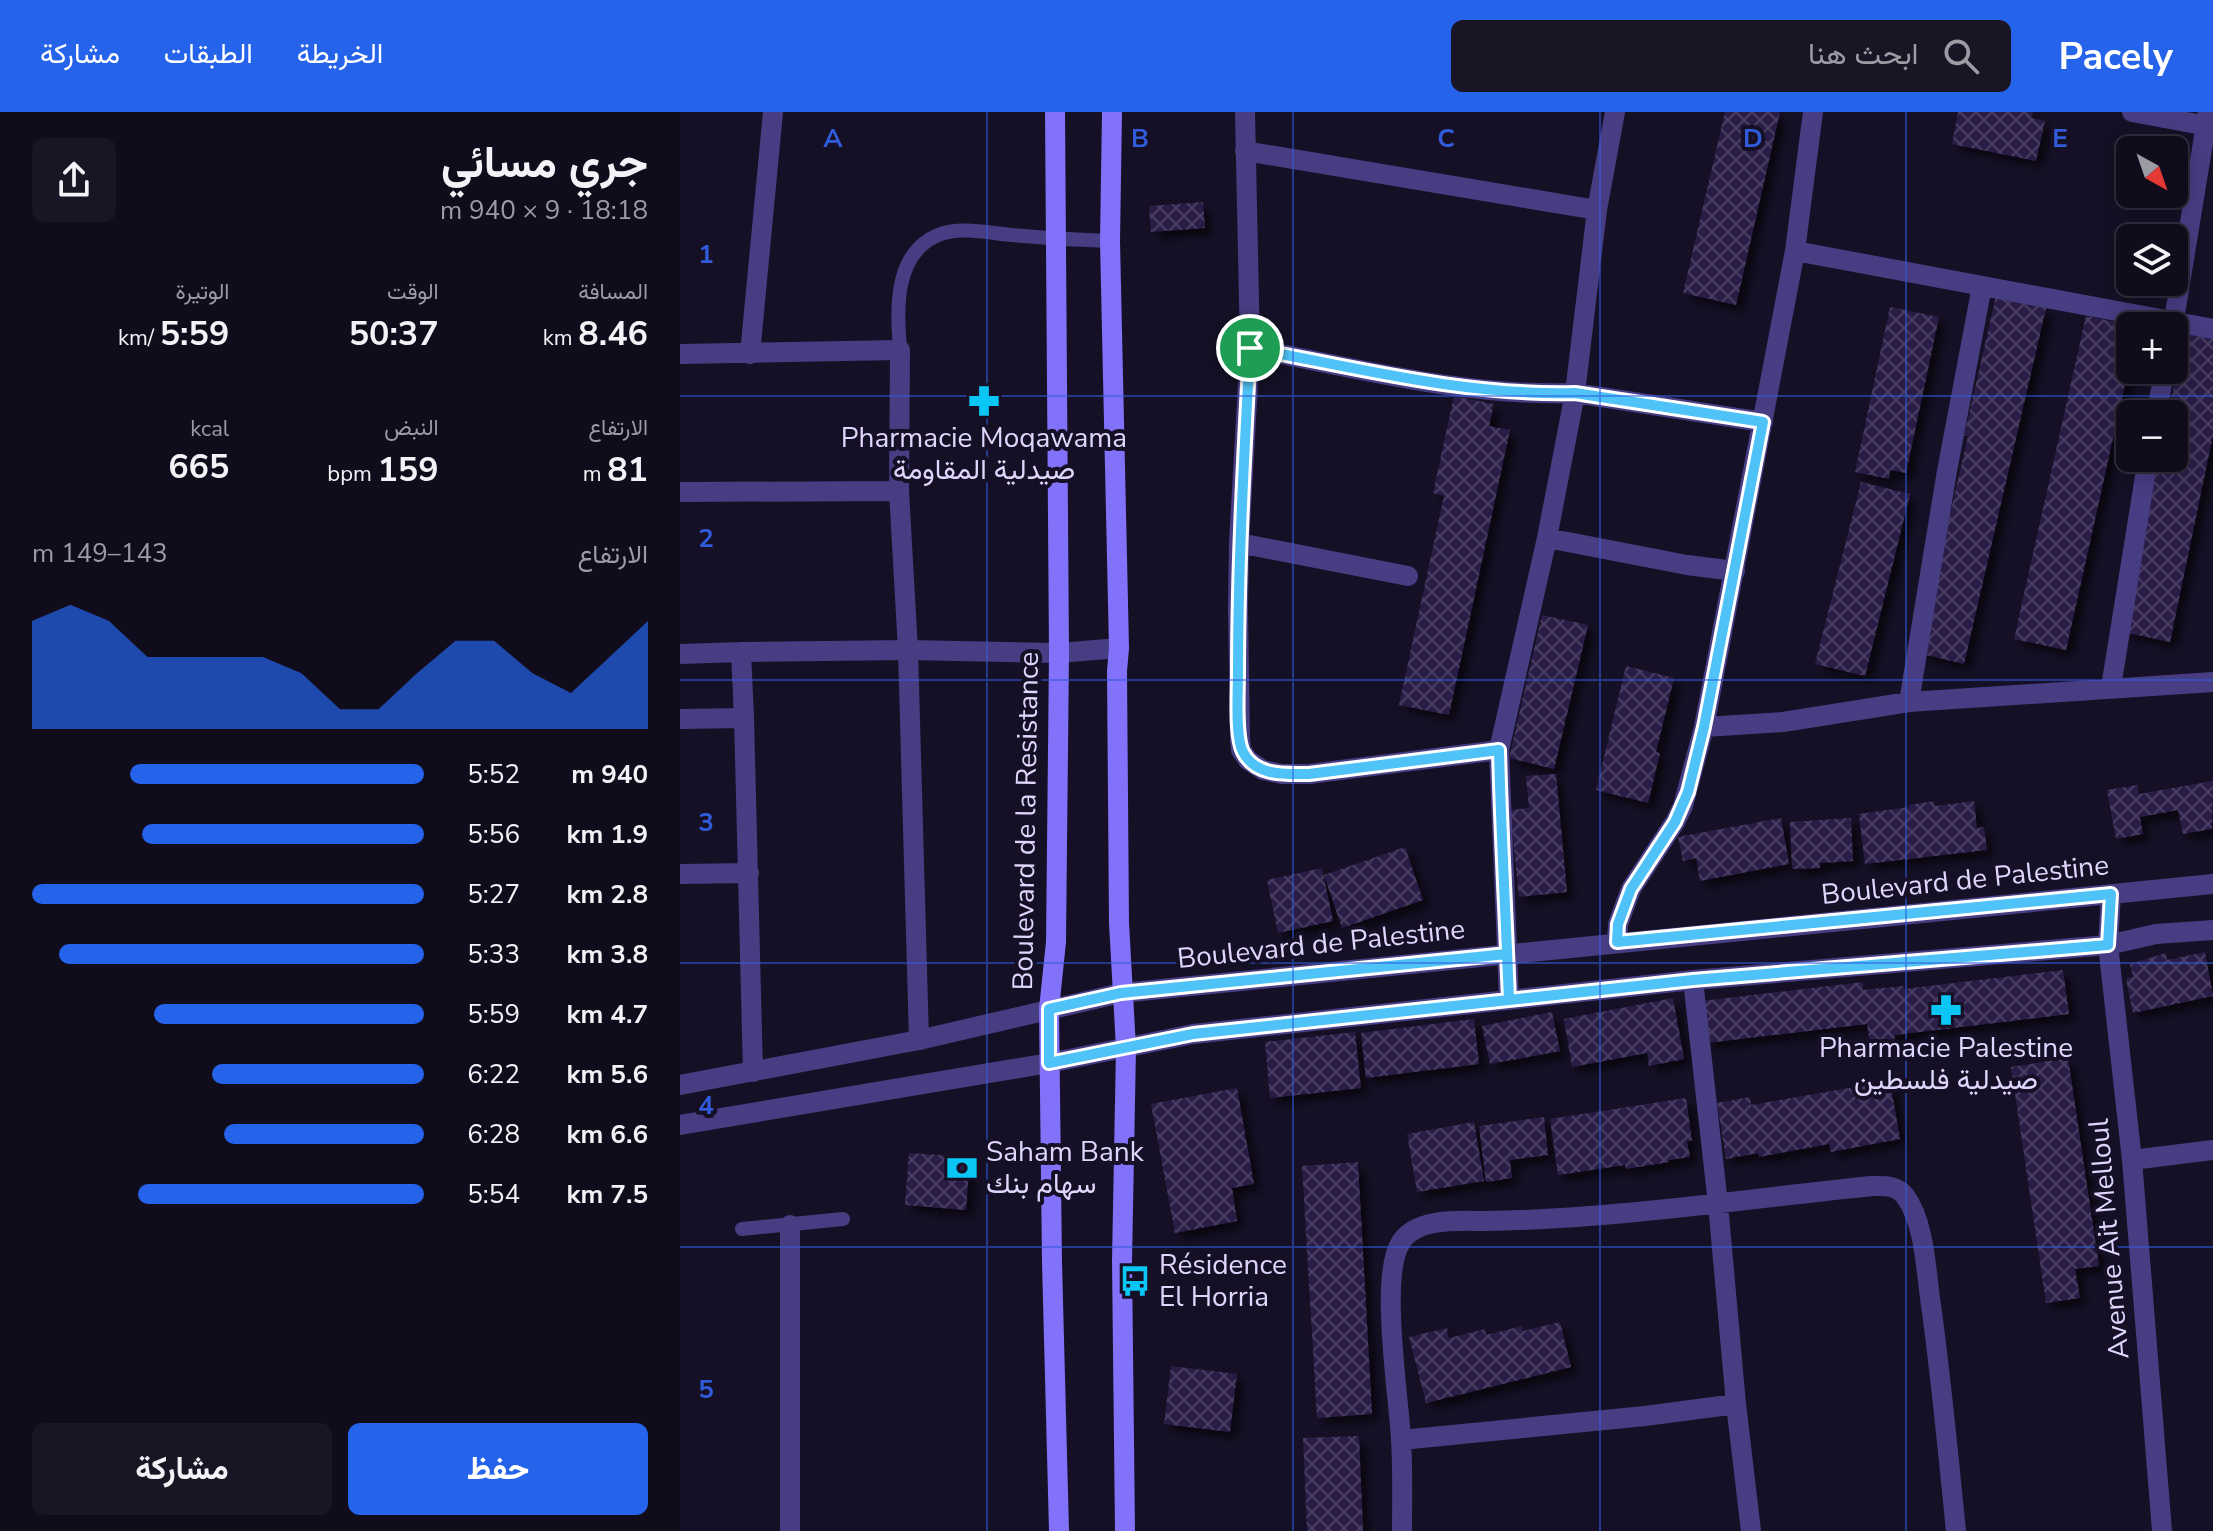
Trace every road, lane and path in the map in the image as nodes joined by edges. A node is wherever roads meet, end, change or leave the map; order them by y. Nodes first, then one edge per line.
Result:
1 (773, 112) edge
2 (1055, 112) edge
3 (1112, 112) edge
4 (1245, 112) edge
5 (1615, 112) edge
6 (1813, 112) edge
7 (2132, 112) edge
8 (2209, 121) edge
9 (1245, 151) junction
10 (1597, 210) junction
11 (1055, 239) junction
12 (1110, 241) junction
13 (1795, 251) junction
14 (1982, 286) junction
15 (2176, 312) edge
16 (2116, 313) edge
17 (2188, 326) edge
18 (2213, 329) edge
19 (1250, 348) junction
20 (900, 350) junction
21 (680, 354) edge
22 (750, 354) junction
23 (1575, 393) junction
24 (1763, 422) junction
25 (2146, 472) edge
26 (899, 491) junction
27 (680, 492) edge
28 (1547, 538) junction
29 (1239, 543) junction
30 (1735, 571) junction
31 (1408, 576) dead end
32 (1119, 648) junction
33 (908, 650) junction
34 (741, 652) junction
35 (1059, 653) junction
36 (680, 654) edge
37 (2213, 682) edge
38 (2111, 687) junction
39 (1909, 702) junction
40 (744, 718) junction
41 (680, 719) edge
42 (1704, 727) junction
43 (1499, 750) junction
44 (749, 873) junction
45 (680, 874) edge
46 (2213, 884) edge
47 (2111, 894) junction
48 (2213, 930) edge
49 (1617, 942) junction
50 (2108, 945) junction
51 (1507, 954) junction
52 (1693, 980) junction
53 (1121, 993) junction
54 (1509, 1000) junction
55 (1049, 1009) junction
56 (919, 1040) junction
57 (1126, 1048) junction
58 (1049, 1063) junction
59 (753, 1072) junction
60 (680, 1085) edge
61 (680, 1125) edge
62 (2213, 1150) edge
63 (2132, 1160) junction
64 (1718, 1204) junction
65 (843, 1219) dead end
66 (790, 1225) junction
67 (742, 1229) dead end
68 (1736, 1404) junction
69 (1401, 1440) junction
70 (790, 1531) edge
71 (1059, 1531) edge
72 (1125, 1531) edge
73 (1402, 1531) edge
74 (1751, 1531) edge
75 (1956, 1531) edge
76 (2162, 1531) edge

1 - 22 street
2 - 11 main road, Boulevard de la Resistance
3 - 12 main road
4 - 9 street
5 - 10 street
6 - 13 street
7 - 8 street
8 - 15 street
9 - 10 street
9 - 19 street
10 - 23 street
11 - 12 lane
11 - 20 lane
11 - 35 main road, Boulevard de la Resistance
12 - 32 main road
13 - 14 street
13 - 24 street
14 - 16 street
14 - 39 street
17 - 18 street
19 - 23 street
19 - 29 street
20 - 22 street
20 - 26 street
21 - 22 street
23 - 24 street
23 - 28 street
24 - 30 street
25 - 38 street
26 - 27 street
26 - 33 street
28 - 30 street
28 - 43 street
29 - 31 street
29 - 43 street
30 - 42 street
32 - 35 street
32 - 53 main road
33 - 34 street
33 - 35 street
33 - 56 street
34 - 36 street
34 - 40 street
35 - 55 main road, Boulevard de la Resistance
37 - 38 street
38 - 39 street
39 - 42 street
40 - 41 street
40 - 44 street
42 - 49 street
43 - 51 street
44 - 45 street
44 - 59 street
46 - 47 street, Boulevard de Palestine
47 - 49 street, Boulevard de Palestine
47 - 50 street, Avenue Ait Melloul
48 - 50 street
49 - 51 street, Boulevard de Palestine
50 - 52 street
50 - 63 street, Avenue Ait Melloul
51 - 53 street, Boulevard de Palestine
51 - 54 street
52 - 54 street
52 - 64 street
53 - 55 street, Boulevard de Palestine
53 - 57 main road
54 - 57 street
55 - 56 street, Boulevard de Palestine
55 - 58 main road, Boulevard de la Resistance
56 - 59 street, Boulevard de Palestine
57 - 58 street
57 - 72 main road
58 - 61 street
58 - 71 main road, Boulevard de la Resistance
59 - 60 street, Boulevard de Palestine
62 - 63 street
63 - 76 street, Avenue Ait Melloul
64 - 68 street
64 - 69 street
64 - 75 street
65 - 66 lane
66 - 67 lane
66 - 70 street
68 - 69 street
68 - 74 street
69 - 73 street

